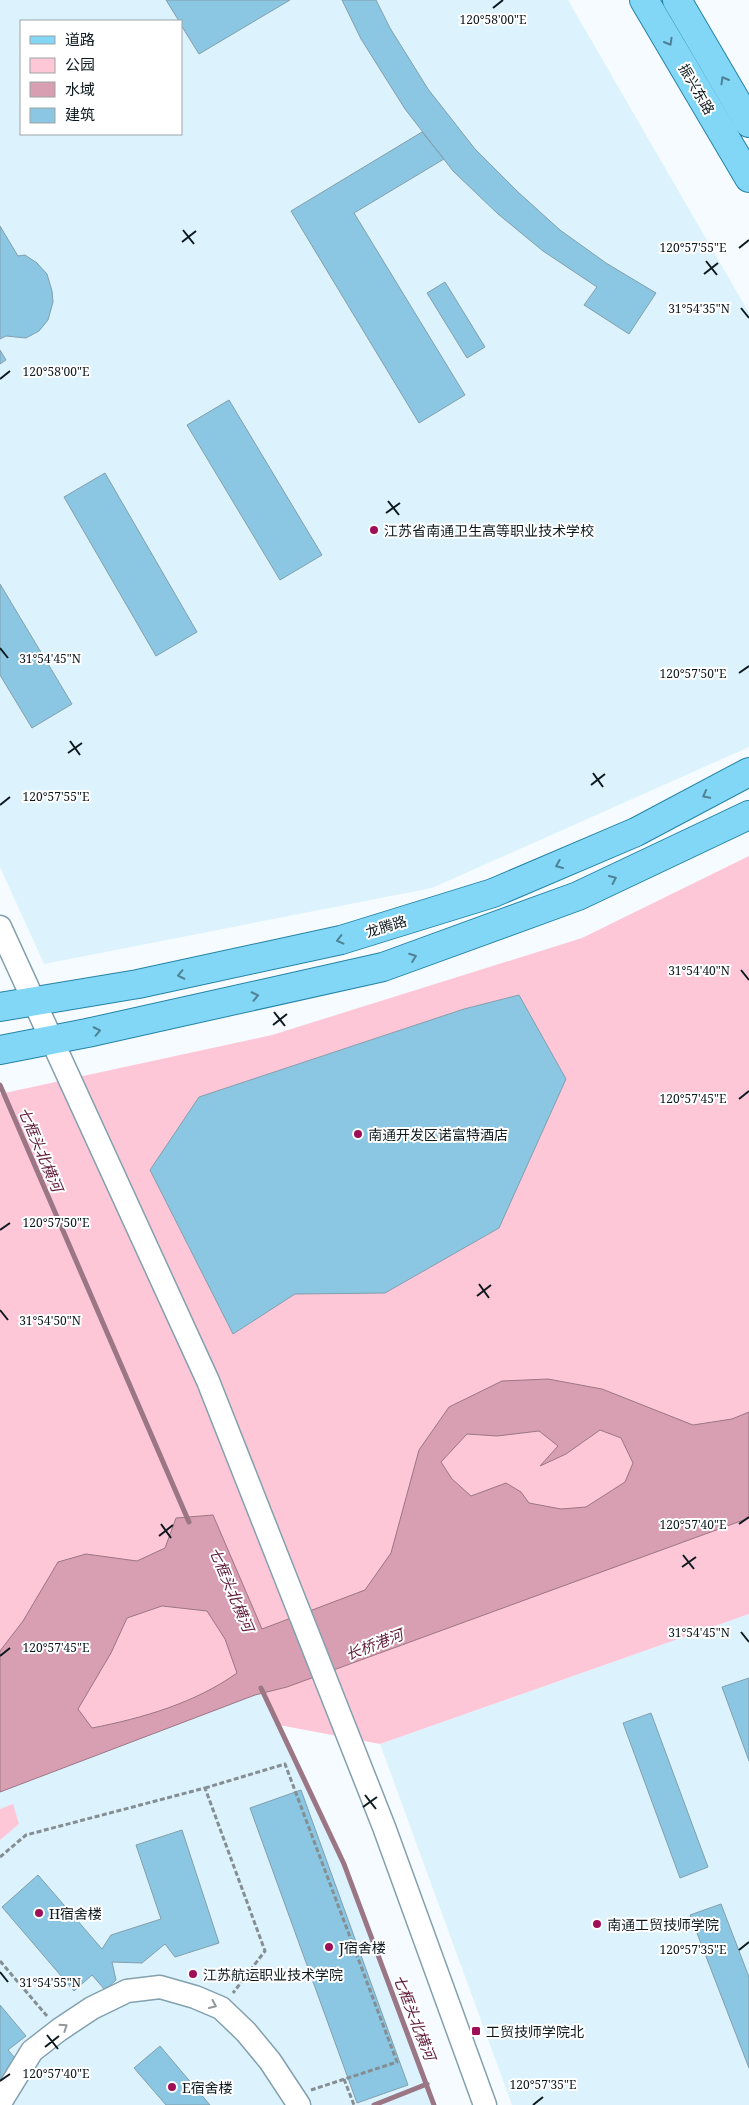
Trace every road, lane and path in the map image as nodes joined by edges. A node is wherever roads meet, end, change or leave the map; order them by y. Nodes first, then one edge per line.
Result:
1 (677, 0) edge
2 (648, 1) edge
3 (749, 122) edge
4 (749, 178) edge
5 (749, 772) edge
6 (749, 815) edge
7 (0, 927) edge
8 (33, 1001) junction
9 (0, 1007) edge
10 (50, 1040) junction
11 (0, 1050) edge
12 (205, 1788) junction
13 (0, 1857) edge
14 (0, 1961) edge
15 (221, 2008) junction
16 (59, 2030) junction
17 (344, 2079) junction
18 (296, 2100) edge
19 (0, 2103) edge
20 (354, 2105) edge
21 (485, 2105) edge

3 -> 1 main road, 振兴东路
2 -> 4 main road, 振兴东路
5 -> 8 main road, 龙腾路
10 -> 6 main road
7 - 8 street
8 - 9 main road, 龙腾路
8 - 10 street
10 - 11 main road
10 - 21 street
12 - 13 path
12 - 15 path
12 - 17 path
14 - 16 path
16 -> 15 street
15 - 18 street
16 - 19 street
17 - 18 path
17 - 20 path

